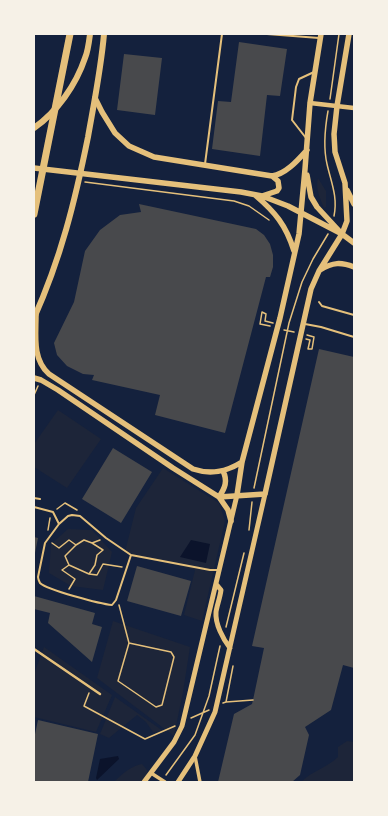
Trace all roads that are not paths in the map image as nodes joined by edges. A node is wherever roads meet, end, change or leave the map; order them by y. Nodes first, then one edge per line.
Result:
1 (90, 34) edge
2 (104, 34) edge
3 (222, 34) edge
4 (267, 34) edge
5 (349, 34) edge
6 (320, 36) edge
7 (69, 37) edge
8 (315, 71) junction
9 (95, 98) junction
10 (310, 103) junction
11 (337, 106) junction
12 (354, 108) edge
13 (34, 128) edge
14 (307, 141) junction
15 (307, 150) junction
16 (205, 166) junction
17 (34, 168) edge
18 (306, 169) junction
19 (272, 176) junction
20 (345, 183) junction
21 (255, 195) junction
22 (262, 196) junction
23 (354, 204) edge
24 (301, 212) junction
25 (34, 214) edge
26 (332, 226) junction
27 (342, 234) junction
28 (354, 243) edge
29 (294, 253) junction
30 (354, 268) edge
31 (318, 271) junction
32 (318, 302) dead end
33 (354, 315) edge
34 (35, 316) edge
35 (304, 324) junction
36 (354, 337) edge
37 (34, 378) edge
38 (242, 462) junction
39 (223, 471) junction
40 (265, 494) junction
41 (236, 495) junction
42 (219, 497) junction
43 (34, 498) edge
44 (40, 499) dead end
45 (34, 507) edge
46 (231, 521) junction
47 (59, 524) junction
48 (131, 555) junction
49 (219, 570) junction
50 (216, 584) junction
51 (230, 648) junction
52 (34, 649) edge
53 (100, 694) dead end
54 (195, 756) junction
55 (151, 773) junction
56 (144, 782) edge
57 (165, 782) edge
58 (178, 782) edge
59 (200, 782) edge

1 - 13 highway
2 - 9 highway
3 - 16 lane
4 - 6 lane
5 - 11 main road
6 - 8 main road
7 - 25 highway
8 - 10 main road
8 - 14 lane
9 - 16 main road
9 - 34 highway
10 - 11 street
10 - 14 main road
11 - 12 street
11 - 20 main road
14 - 15 main road
15 - 18 main road
15 - 19 main road
16 - 19 main road
17 - 21 main road
18 - 24 main road
18 - 26 main road
19 - 22 main road
20 - 23 main road
20 - 27 main road
21 - 22 main road
21 - 29 main road
22 - 24 main road
24 - 26 main road
24 - 29 main road
26 - 27 main road
27 - 28 main road
27 - 31 main road
29 - 38 main road
30 - 31 main road
31 - 35 main road
32 - 33 lane
34 - 39 main road
35 - 36 lane
35 - 40 main road
37 - 42 main road
38 - 39 main road
38 - 41 main road
39 - 42 main road
40 - 41 main road
40 - 51 main road
41 - 42 main road
41 - 46 main road
42 - 46 main road
43 - 44 lane
45 - 47 lane
46 - 49 main road
47 - 48 lane
47 - 48 lane
48 - 49 lane
49 - 50 main road
50 - 51 main road
50 - 55 main road
51 - 54 main road
52 - 53 street
54 - 58 main road
54 - 59 street
55 - 56 main road
55 - 57 street

